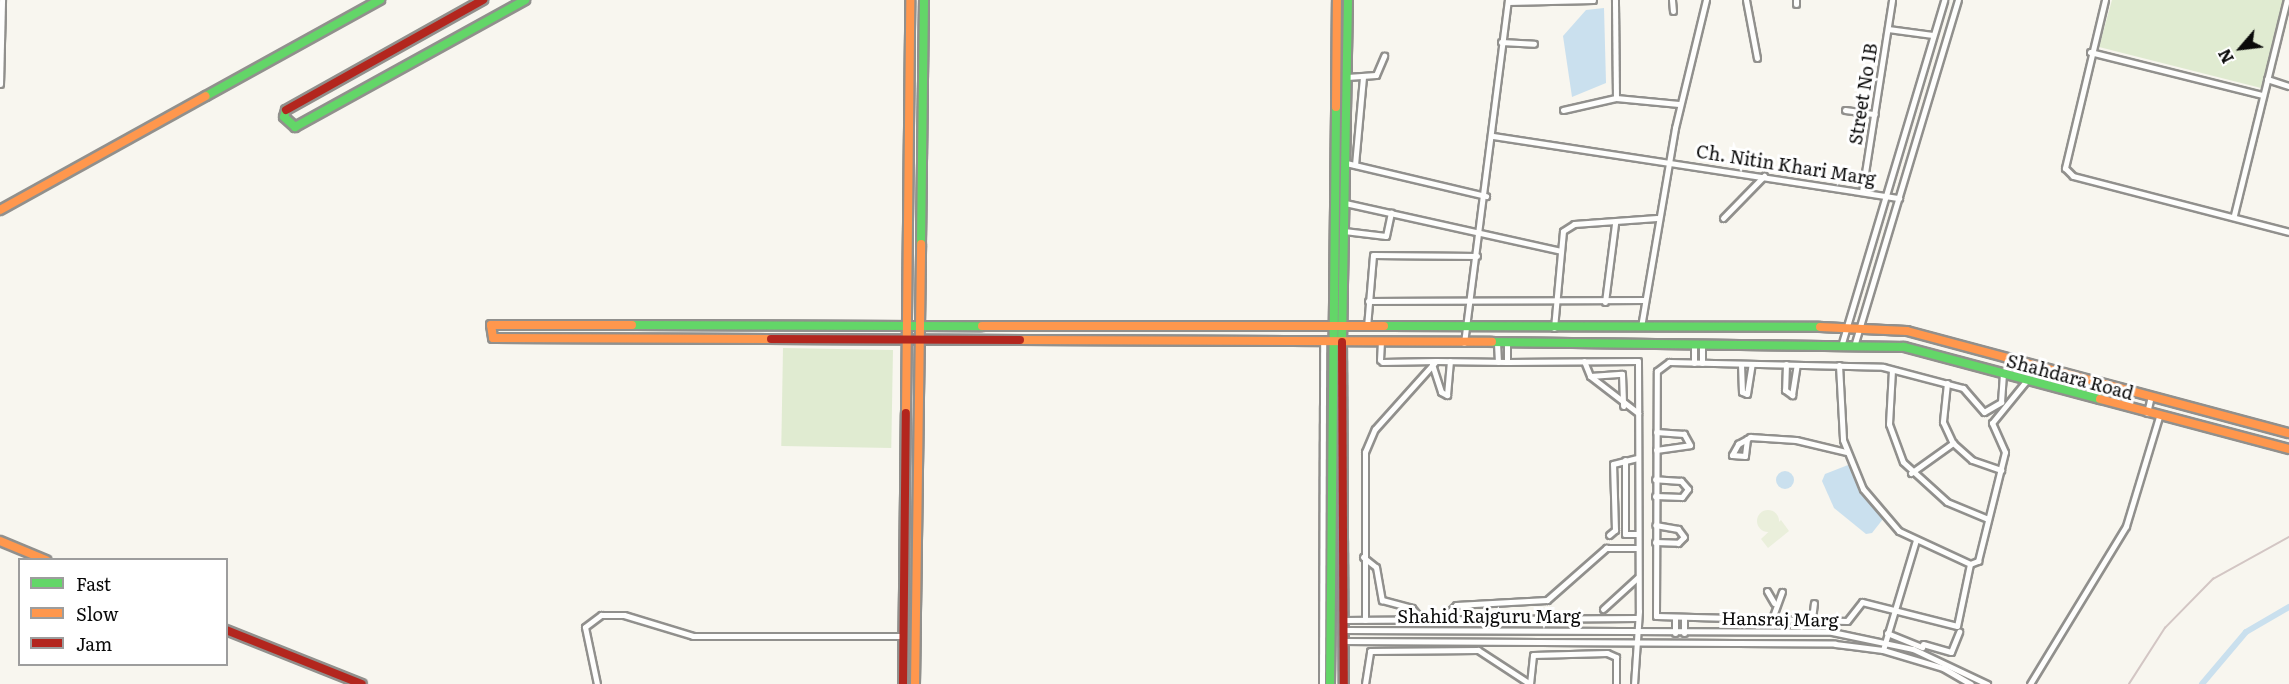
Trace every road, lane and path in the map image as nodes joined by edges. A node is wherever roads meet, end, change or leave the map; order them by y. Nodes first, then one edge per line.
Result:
1 (2, 0) edge
2 (380, 0) edge
3 (483, 0) edge
4 (525, 0) edge
5 (910, 0) edge
6 (924, 0) edge
7 (1337, 0) edge
8 (1348, 0) edge
9 (1593, 0) edge
10 (1615, 0) edge
11 (1672, 0) edge
12 (1706, 0) edge
13 (1746, 0) edge
14 (1892, 0) edge
15 (1944, 0) edge
16 (1958, 0) edge
17 (2105, 0) edge
18 (2288, 0) edge
19 (1508, 1) edge
20 (1673, 11) dead end
21 (1888, 29) junction
22 (1933, 35) junction
23 (1501, 42) junction
24 (1534, 44) dead end
25 (2090, 52) junction
26 (1384, 56) dead end
27 (1757, 58) dead end
28 (1347, 77) junction
29 (1362, 77) junction
30 (2267, 79) junction
31 (0, 84) edge
32 (2289, 86) edge
33 (2263, 95) junction
34 (1616, 98) junction
35 (1679, 104) junction
36 (1563, 110) dead end
37 (1845, 110) dead end
38 (1875, 114) junction
39 (1493, 136) junction
40 (1668, 161) junction
41 (1346, 163) junction
42 (1355, 165) junction
43 (1764, 177) junction
44 (1862, 192) junction
45 (1486, 196) junction
46 (1885, 196) junction
47 (1899, 198) junction
48 (1345, 203) junction
49 (0, 210) edge
50 (1391, 213) junction
51 (2234, 215) junction
52 (1658, 218) junction
53 (1723, 218) dead end
54 (1615, 224) junction
55 (1344, 231) junction
56 (1481, 231) junction
57 (2289, 232) edge
58 (1561, 251) junction
59 (1477, 256) junction
60 (1471, 300) junction
61 (1645, 300) junction
62 (1557, 301) junction
63 (1368, 302) junction
64 (1605, 302) junction
65 (919, 323) junction
66 (908, 324) junction
67 (1330, 326) junction
68 (1343, 326) junction
69 (1367, 327) junction
70 (1466, 327) junction
71 (1860, 327) junction
72 (1554, 328) junction
73 (1846, 328) junction
74 (1640, 329) junction
75 (907, 339) junction
76 (919, 340) junction
77 (1326, 342) junction
78 (1342, 342) junction
79 (1381, 342) junction
80 (1464, 343) junction
81 (1497, 343) junction
82 (1507, 343) junction
83 (1698, 343) junction
84 (1842, 343) junction
85 (1855, 343) junction
86 (1450, 361) junction
87 (1498, 362) junction
88 (1507, 362) junction
89 (1584, 362) junction
90 (1434, 363) junction
91 (1694, 363) junction
92 (1702, 363) junction
93 (1741, 363) junction
94 (1752, 364) junction
95 (1786, 364) junction
96 (1797, 365) junction
97 (1839, 366) junction
98 (1892, 370) junction
99 (2003, 374) junction
100 (1590, 376) junction
101 (2027, 380) junction
102 (1947, 383) junction
103 (2151, 396) junction
104 (1623, 406) junction
105 (1984, 412) junction
106 (1638, 413) junction
107 (2147, 413) junction
108 (2159, 417) junction
109 (1992, 423) junction
110 (1656, 432) junction
111 (2289, 434) edge
112 (1747, 439) dead end
113 (1953, 443) junction
114 (2289, 449) edge
115 (1656, 450) junction
116 (1846, 452) junction
117 (1637, 458) junction
118 (1625, 460) junction
119 (2001, 470) junction
120 (1911, 473) junction
121 (1655, 478) junction
122 (1655, 496) junction
123 (1988, 519) junction
124 (1655, 525) junction
125 (1637, 534) junction
126 (1609, 535) dead end
127 (1916, 540) junction
128 (0, 541) edge
129 (1655, 542) junction
130 (1637, 548) junction
131 (1363, 557) junction
132 (41, 558) edge
133 (1970, 564) junction
134 (1638, 577) junction
135 (1767, 591) dead end
136 (1782, 592) dead end
137 (1774, 603) junction
138 (1814, 603) dead end
139 (1896, 608) junction
140 (1604, 609) dead end
141 (1675, 617) junction
142 (1683, 617) junction
143 (1638, 618) junction
144 (1421, 619) junction
145 (1772, 619) junction
146 (1812, 619) junction
147 (1344, 620) junction
148 (1365, 620) junction
149 (1441, 620) junction
150 (1344, 630) junction
151 (228, 631) edge
152 (1635, 632) junction
153 (1959, 632) dead end
154 (1675, 633) junction
155 (1684, 633) junction
156 (1887, 633) junction
157 (904, 636) junction
158 (1343, 641) junction
159 (1535, 641) junction
160 (1634, 642) junction
161 (1885, 642) junction
162 (1923, 644) junction
163 (1883, 650) junction
164 (1921, 652) junction
165 (1533, 655) junction
166 (1527, 683) edge
167 (363, 684) edge
168 (597, 684) edge
169 (903, 684) edge
170 (915, 684) edge
171 (1322, 684) edge
172 (1330, 684) edge
173 (1344, 684) edge
174 (1365, 684) edge
175 (1616, 684) edge
176 (1634, 684) edge
177 (1971, 684) edge
178 (1987, 684) edge
179 (2030, 684) edge

1 - 31 street
2 - 49 street
3 - 4 street
5 - 66 street
6 - 65 street
7 - 67 street
8 - 28 street
9 - 19 street
10 - 34 street
11 - 20 street
12 - 35 street
13 - 27 street
14 - 21 street, Street No 1B
15 - 22 street
16 - 47 street
17 - 25 street
18 - 30 street
19 - 23 street
21 - 22 street
21 - 38 street, Street No 1B
22 - 46 street
23 - 24 street
23 - 39 street
25 - 33 street
25 - 51 street
26 - 29 street
28 - 29 street
28 - 41 street
29 - 42 street
30 - 32 street
30 - 33 street
33 - 51 street
34 - 35 street
34 - 36 street
35 - 40 street
37 - 38 street
38 - 44 street, Street No 1B
39 - 40 street, Ch. Nitin Khari Marg
39 - 45 street
40 - 43 street, Ch. Nitin Khari Marg
40 - 52 street
41 - 42 street
41 - 48 street
42 - 45 street
43 - 44 street, Ch. Nitin Khari Marg
43 - 53 street
44 - 46 street, Ch. Nitin Khari Marg
45 - 56 street
46 - 47 street, Ch. Nitin Khari Marg
46 - 73 street
47 - 71 street
48 - 50 street
48 - 55 street
50 - 55 street
50 - 56 street
51 - 57 street
52 - 54 street
52 - 61 street
54 - 58 street
54 - 64 street
55 - 68 street
56 - 58 street
56 - 59 street
58 - 62 street
59 - 60 street
59 - 63 street
60 - 62 street
60 - 63 street
60 - 70 street
61 - 64 street
61 - 74 street
62 - 64 street
62 - 72 street
63 - 69 street
65 - 66 street, Shahdara Road
65 - 67 street, Shahdara Road
65 - 76 street
66 - 75 street
66 - 75 street, Shahdara Road
67 - 68 street, Shahdara Road
67 - 77 street
68 - 69 street, Shahdara Road
68 - 78 street
69 - 70 street, Shahdara Road
70 - 72 street, Shahdara Road
70 - 80 street
71 - 73 street, Shahdara Road
71 - 85 street
71 - 103 street, Shahdara Road
72 - 74 street, Shahdara Road
73 - 74 street, Shahdara Road
73 - 84 street
75 - 76 street, Shahdara Road
75 - 157 street
76 - 77 street, Shahdara Road
76 - 170 street
77 - 78 street, Shahdara Road
77 - 171 street
77 - 172 street
78 - 79 street, Shahdara Road
78 - 147 street
79 - 80 street, Shahdara Road
79 - 90 street
80 - 81 street, Shahdara Road
81 - 82 street, Shahdara Road
81 - 87 street
82 - 83 street, Shahdara Road
82 - 88 street
83 - 84 street, Shahdara Road
83 - 91 street
83 - 92 street
84 - 85 street, Shahdara Road
85 - 99 street, Shahdara Road
86 - 87 street
86 - 90 street
86 - 90 street
87 - 88 street
88 - 89 street
89 - 100 street
89 - 106 street
90 - 131 street
91 - 92 street
91 - 110 street
92 - 93 street
93 - 94 street
93 - 94 street
94 - 95 street
95 - 96 street
95 - 96 street
96 - 97 street
97 - 98 street
97 - 116 street
98 - 102 street
98 - 120 street
99 - 101 street, Shahdara Road
99 - 105 street
100 - 104 street
100 - 104 street
101 - 107 street, Shahdara Road
101 - 109 street
102 - 105 street
102 - 113 street
103 - 107 street
103 - 111 street, Shahdara Road
104 - 106 street
105 - 109 street
106 - 117 street
107 - 108 street, Shahdara Road
108 - 114 street, Shahdara Road
108 - 179 street
109 - 119 street
110 - 115 street
110 - 115 street
112 - 116 street
113 - 119 street
113 - 120 street
115 - 121 street
116 - 127 street
117 - 118 street
117 - 125 street
118 - 125 street
118 - 126 street
119 - 123 street
120 - 123 street
121 - 122 street
121 - 122 street
122 - 124 street
123 - 133 street
124 - 129 street
124 - 129 street
125 - 130 street
127 - 133 street
127 - 139 street
128 - 132 street
129 - 141 street
130 - 134 street
130 - 149 street
131 - 144 street
131 - 148 street
133 - 139 street
134 - 140 street
134 - 143 street
135 - 137 street
136 - 137 street
137 - 145 street
138 - 146 street
139 - 146 street
139 - 156 street
141 - 142 street
141 - 154 street
142 - 145 street
142 - 155 street
143 - 149 street
143 - 152 street
144 - 148 street
144 - 149 street
145 - 146 street
147 - 148 street
147 - 150 street
150 - 152 street, Shahid Rajguru Marg
150 - 158 street
151 - 167 street
152 - 154 street, Hansraj Marg
152 - 160 street
153 - 162 street
154 - 155 street, Hansraj Marg
155 - 161 street, Hansraj Marg
156 - 161 street
156 - 162 street
157 - 168 street
157 - 169 street
158 - 159 street, Shahid Rajguru Marg
158 - 173 street
159 - 160 street, Shahid Rajguru Marg
159 - 165 street
160 - 163 street, Hansraj Marg
160 - 176 street
161 - 163 street
161 - 164 street, Hansraj Marg
162 - 164 street
163 - 177 street, Hansraj Marg
164 - 178 street, Hansraj Marg
165 - 166 street
165 - 175 street
166 - 174 street

